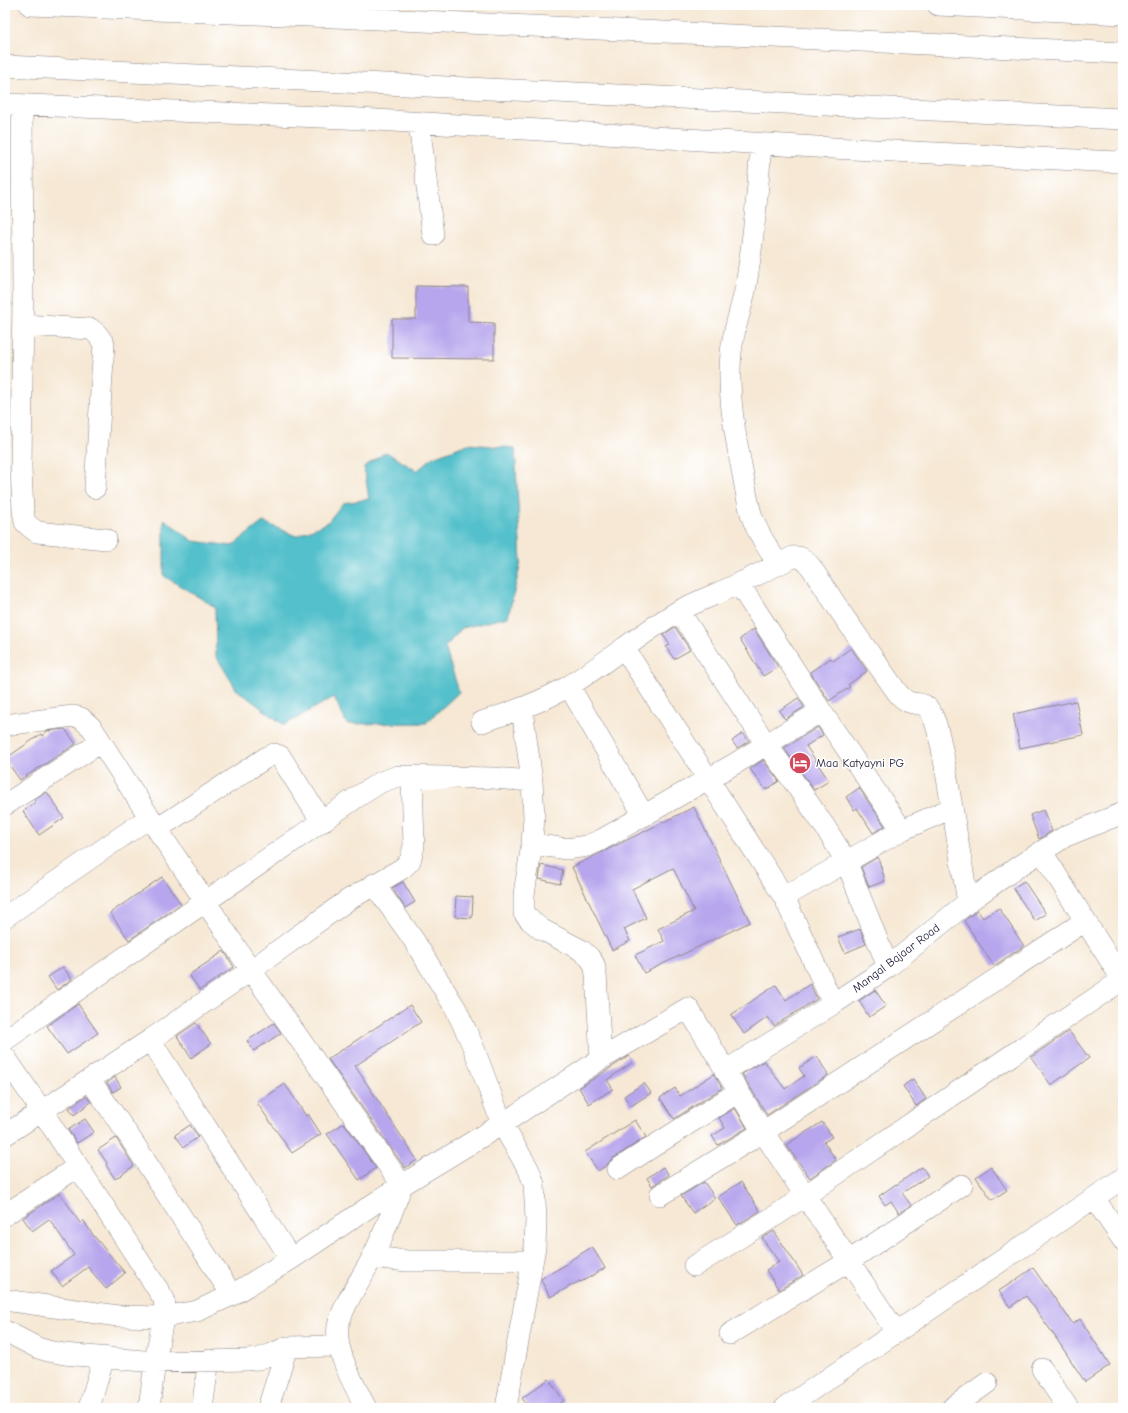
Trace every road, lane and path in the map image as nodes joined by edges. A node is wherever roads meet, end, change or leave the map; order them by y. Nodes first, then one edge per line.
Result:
1 (30, 5) edge
2 (938, 5) edge
3 (1123, 14) edge
4 (1123, 53) edge
5 (5, 66) edge
6 (14, 104) edge
7 (1123, 119) edge
8 (419, 123) junction
9 (761, 144) junction
10 (1123, 159) edge
11 (433, 235) dead end
12 (23, 326) junction
13 (95, 488) dead end
14 (106, 539) dead end
15 (778, 564) junction
16 (738, 584) junction
17 (679, 611) junction
18 (624, 648) junction
19 (569, 686) junction
20 (522, 709) junction
21 (821, 711) junction
22 (482, 722) dead end
23 (5, 725) edge
24 (101, 742) junction
25 (766, 744) junction
26 (412, 777) junction
27 (708, 778) junction
28 (532, 781) junction
29 (5, 805) edge
30 (952, 808) junction
31 (1123, 813) edge
32 (644, 816) junction
33 (322, 822) junction
34 (154, 823) junction
35 (902, 830) junction
36 (532, 844) junction
37 (1042, 852) junction
38 (846, 861) junction
39 (374, 884) junction
40 (784, 897) junction
41 (207, 902) junction
42 (968, 902) junction
43 (5, 917) edge
44 (1085, 921) junction
45 (888, 966) junction
46 (251, 970) junction
47 (1123, 981) edge
48 (833, 1004) junction
49 (5, 1040) edge
50 (150, 1040) junction
51 (5, 1057) edge
52 (602, 1059) junction
53 (726, 1071) junction
54 (90, 1080) junction
55 (738, 1092) junction
56 (42, 1111) junction
57 (502, 1124) junction
58 (763, 1132) junction
59 (5, 1135) edge
60 (77, 1167) junction
61 (618, 1169) dead end
62 (1123, 1178) edge
63 (402, 1185) junction
64 (962, 1185) dead end
65 (660, 1195) dead end
66 (805, 1195) junction
67 (1094, 1198) junction
68 (5, 1215) edge
69 (1123, 1240) edge
70 (372, 1257) junction
71 (291, 1259) junction
72 (532, 1261) junction
73 (849, 1261) junction
74 (694, 1266) dead end
75 (232, 1295) junction
76 (5, 1300) edge
77 (163, 1317) junction
78 (5, 1331) edge
79 (896, 1332) junction
80 (730, 1334) dead end
81 (339, 1346) junction
82 (287, 1347) junction
83 (104, 1357) junction
84 (210, 1360) junction
85 (155, 1362) junction
86 (1042, 1369) dead end
87 (987, 1383) dead end
88 (89, 1408) edge
89 (149, 1408) edge
90 (202, 1408) edge
91 (268, 1408) edge
92 (366, 1408) edge
93 (506, 1408) edge
94 (786, 1408) edge
95 (952, 1408) edge
96 (1068, 1408) edge

1 - 4 street
2 - 3 street
5 - 7 street
6 - 8 street
6 - 12 street
8 - 9 street
8 - 11 street
9 - 10 street
9 - 15 street
12 - 13 street
12 - 14 street
15 - 16 street
15 - 30 street
16 - 17 street
16 - 21 street
17 - 18 street
17 - 25 street
18 - 19 street
18 - 27 street
19 - 20 street
19 - 32 street
20 - 22 street
20 - 28 street
21 - 25 street
21 - 35 street
23 - 24 street
24 - 29 street
24 - 34 street
25 - 27 street
25 - 38 street
26 - 28 street
26 - 33 street
26 - 39 street
27 - 32 street
27 - 40 street
28 - 36 street
30 - 35 street
30 - 42 street
31 - 37 street, Mangal Bajaar Road
32 - 36 street
33 - 34 street
33 - 41 street
34 - 41 street
34 - 43 street
35 - 38 street
36 - 52 street
37 - 42 street, Mangal Bajaar Road
37 - 44 street
38 - 40 street
38 - 45 street
39 - 46 street
39 - 57 street
40 - 48 street
41 - 46 street
41 - 49 street
42 - 45 street, Mangal Bajaar Road
44 - 47 street
44 - 58 street
45 - 48 street, Mangal Bajaar Road
46 - 50 street
46 - 63 street
47 - 66 street
48 - 53 street, Mangal Bajaar Road
50 - 54 street
50 - 71 street
51 - 56 street
52 - 53 street
52 - 57 street
53 - 55 street
54 - 56 street
54 - 75 street
55 - 58 street
55 - 61 street
56 - 59 street
56 - 60 street
57 - 63 street
57 - 72 street
58 - 65 street
58 - 66 street
60 - 68 street
60 - 77 street
62 - 67 street
63 - 70 street
63 - 71 street
64 - 73 street
66 - 73 street
66 - 74 street
67 - 69 street
67 - 79 street
70 - 72 street
70 - 81 street
71 - 75 street
72 - 93 street
73 - 79 street
73 - 80 street
75 - 77 street
76 - 77 street
77 - 85 street
78 - 83 street
79 - 94 street
81 - 82 street
81 - 92 street
82 - 84 street
82 - 91 street
83 - 85 street
83 - 88 street
84 - 85 street
84 - 90 street
85 - 89 street
86 - 96 street
87 - 95 street

